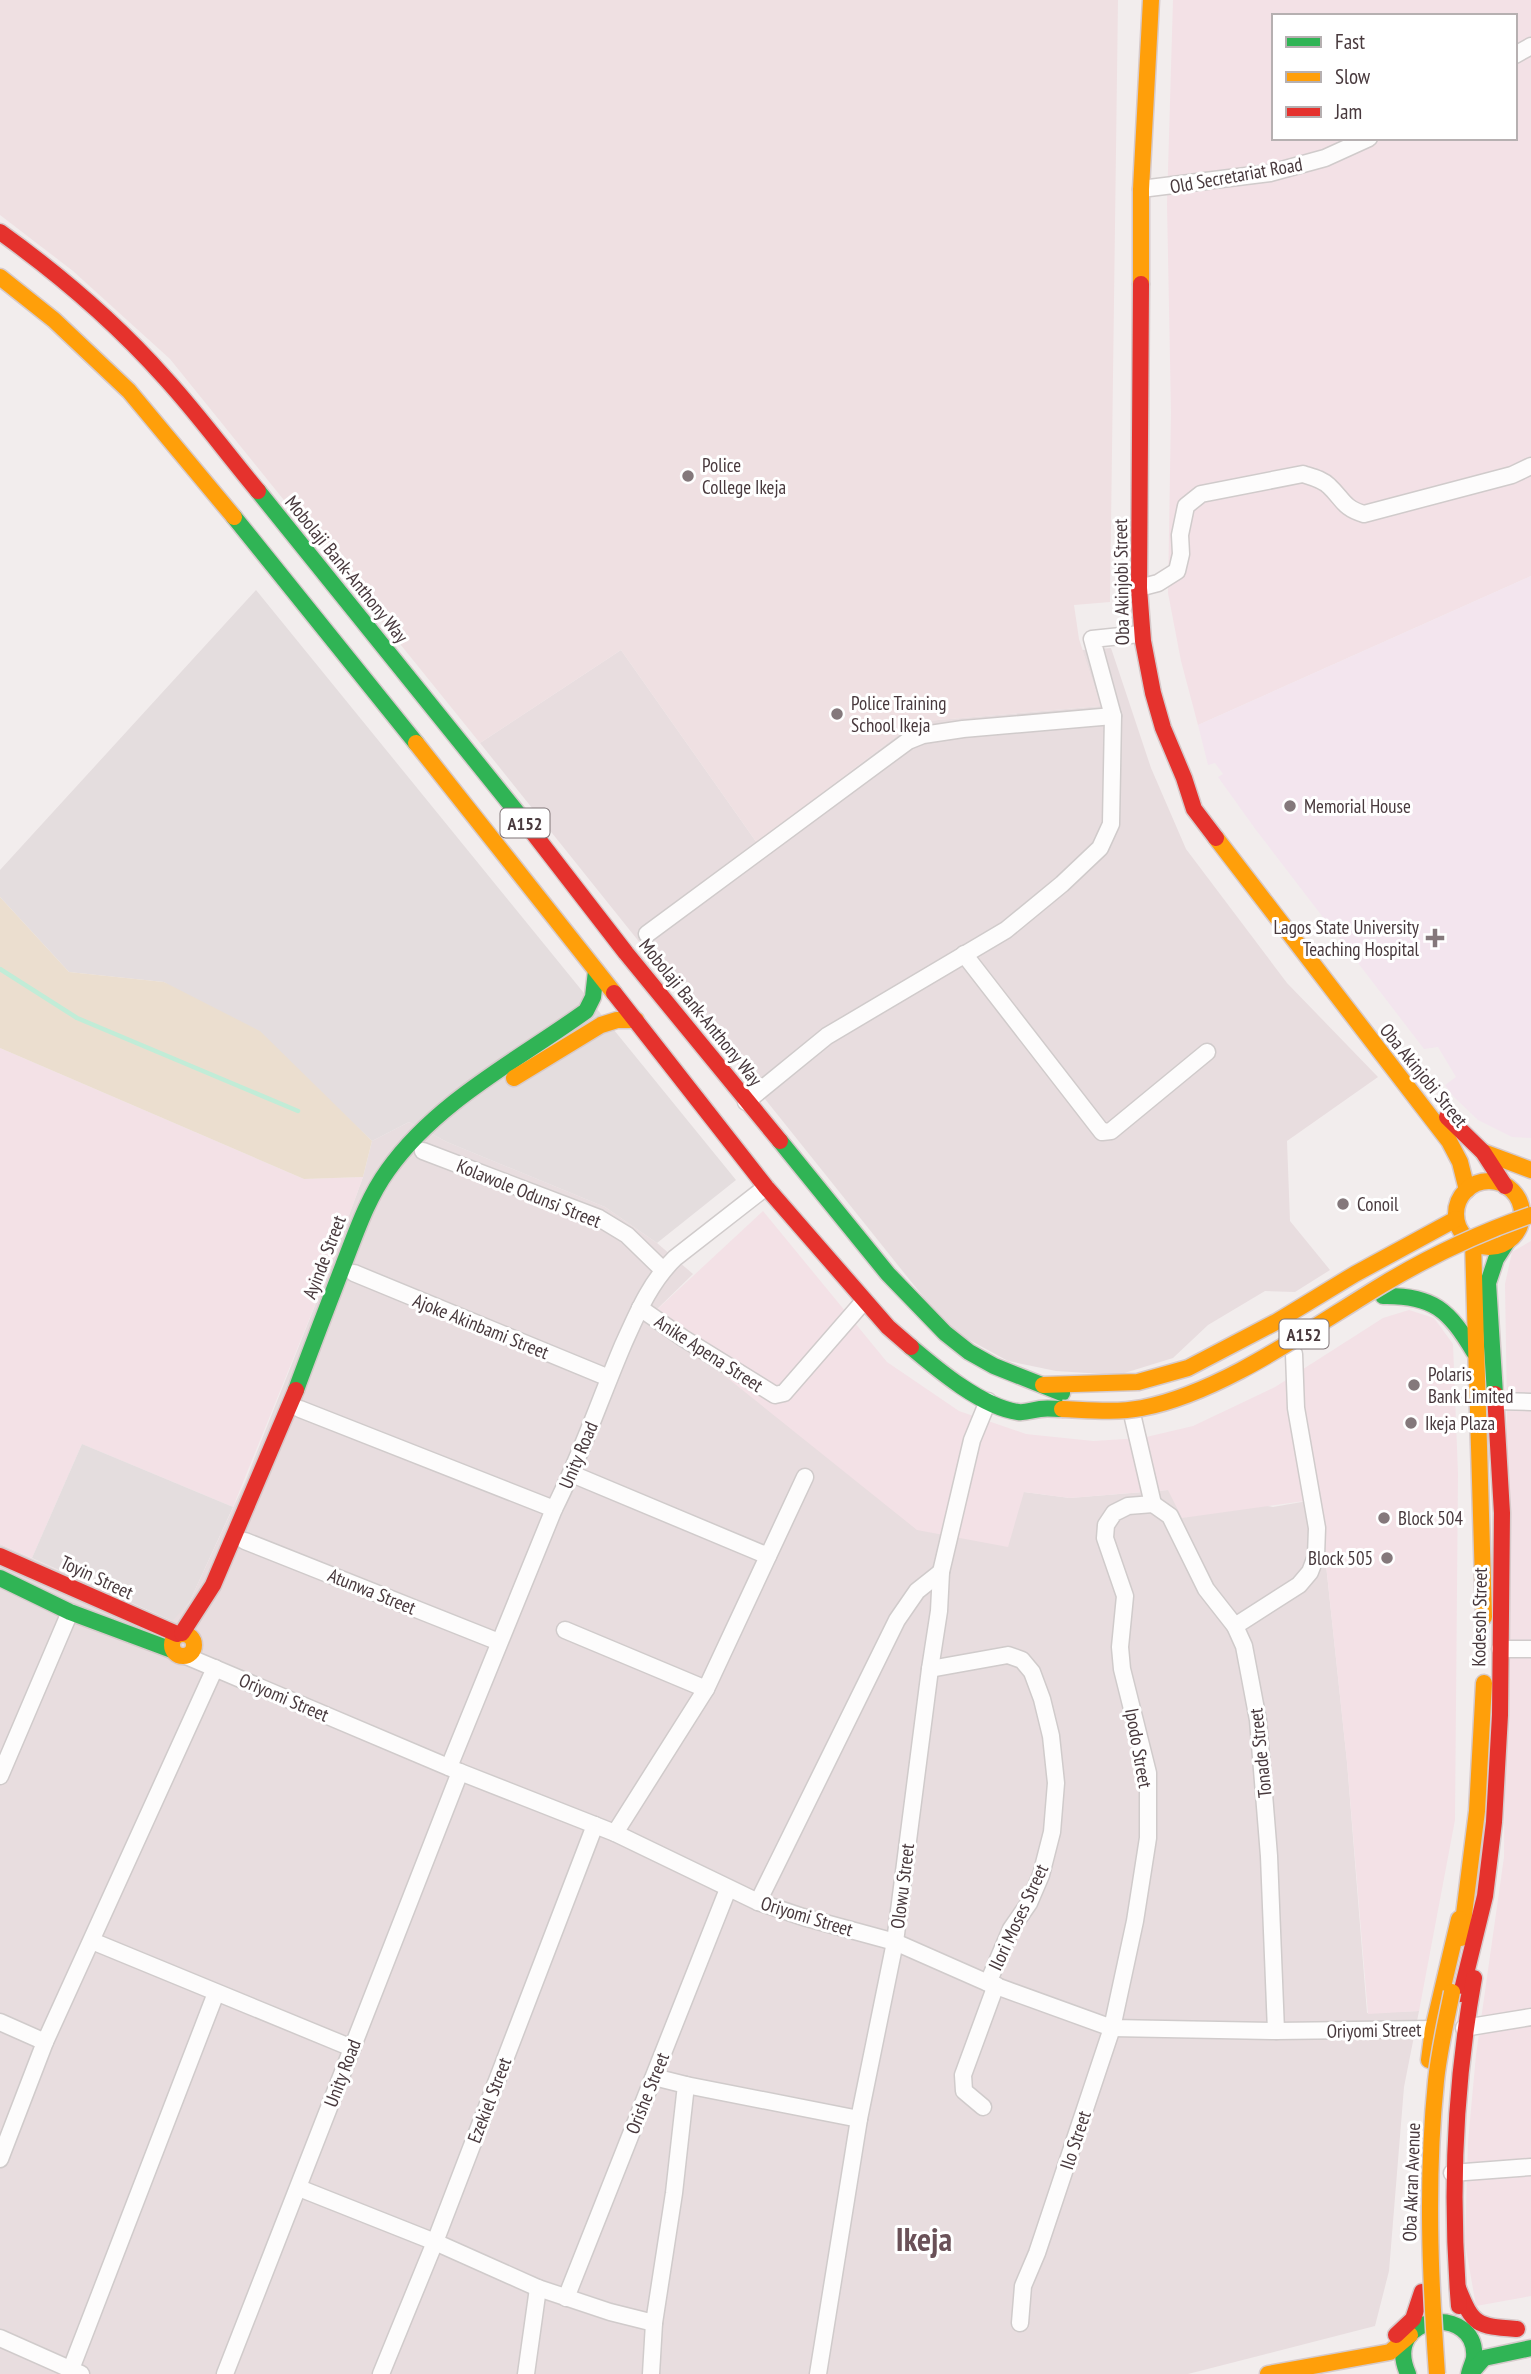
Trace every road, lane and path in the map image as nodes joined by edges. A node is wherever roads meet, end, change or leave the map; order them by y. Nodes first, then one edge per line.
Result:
1 (1151, 0) edge
2 (1365, 140) edge
3 (1141, 189) junction
4 (0, 232) edge
5 (0, 277) edge
6 (1531, 466) edge
7 (1139, 588) junction
8 (1140, 634) junction
9 (1113, 716) junction
10 (1190, 786) junction
11 (583, 925) junction
12 (648, 934) dead end
13 (964, 954) junction
14 (596, 971) junction
15 (636, 1020) junction
16 (1207, 1052) dead end
17 (746, 1102) junction
18 (423, 1151) junction
19 (1483, 1152) junction
20 (1531, 1170) edge
21 (1531, 1182) edge
22 (766, 1187) junction
23 (1508, 1188) junction
24 (1467, 1190) junction
25 (1531, 1202) edge
26 (1457, 1219) junction
27 (1528, 1221) edge
28 (1471, 1242) junction
29 (1507, 1242) junction
30 (663, 1270) junction
31 (354, 1273) junction
32 (1340, 1283) junction
33 (1383, 1296) junction
34 (864, 1301) junction
35 (640, 1308) junction
36 (1359, 1311) junction
37 (1474, 1352) junction
38 (1294, 1354) junction
39 (609, 1378) junction
40 (1039, 1386) junction
41 (988, 1401) junction
42 (1062, 1401) junction
43 (1496, 1401) junction
44 (1531, 1402) edge
45 (300, 1409) junction
46 (1023, 1413) junction
47 (1133, 1418) junction
48 (572, 1474) junction
49 (805, 1477) dead end
50 (1153, 1504) junction
51 (554, 1508) junction
52 (245, 1541) junction
53 (0, 1556) edge
54 (768, 1556) junction
55 (941, 1572) junction
56 (0, 1578) edge
57 (70, 1612) junction
58 (1235, 1626) junction
59 (565, 1630) dead end
60 (1484, 1638) dead end
61 (499, 1642) junction
62 (184, 1644) junction
63 (1500, 1649) junction
64 (1531, 1649) edge
65 (1484, 1663) dead end
66 (213, 1667) junction
67 (930, 1669) junction
68 (706, 1689) junction
69 (455, 1769) junction
70 (0, 1776) edge
71 (595, 1825) junction
72 (615, 1833) junction
73 (1471, 1872) junction
74 (728, 1889) junction
75 (1485, 1896) junction
76 (758, 1902) junction
77 (92, 1941) junction
78 (895, 1942) junction
79 (992, 1984) junction
80 (216, 1993) junction
81 (1457, 1993) junction
82 (1531, 2017) edge
83 (0, 2022) edge
84 (1112, 2028) junction
85 (1464, 2028) junction
86 (1433, 2029) junction
87 (1276, 2031) junction
88 (45, 2042) junction
89 (352, 2048) junction
90 (654, 2077) junction
91 (685, 2085) junction
92 (983, 2107) dead end
93 (859, 2119) junction
94 (0, 2160) edge
95 (1531, 2167) edge
96 (1422, 2168) junction
97 (1452, 2173) junction
98 (299, 2188) junction
99 (435, 2242) junction
100 (538, 2288) junction
101 (1458, 2288) junction
102 (1422, 2292) junction
103 (566, 2298) junction
104 (654, 2323) junction
105 (1020, 2323) dead end
106 (1524, 2328) edge
107 (1465, 2333) junction
108 (1410, 2335) junction
109 (0, 2338) edge
110 (1531, 2348) edge
111 (1365, 2357) junction
112 (76, 2372) edge
113 (225, 2374) edge
114 (381, 2374) edge
115 (526, 2374) edge
116 (651, 2374) edge
117 (818, 2374) edge
118 (1268, 2374) edge
119 (1408, 2374) edge
120 (1437, 2374) edge
121 (1450, 2374) edge
122 (1469, 2374) edge
123 (1481, 2374) edge

1 - 3 main road, Oba Akinjobi Street
2 - 3 street, Old Secretariat Road
3 - 7 main road, Oba Akinjobi Street
4 - 11 main road, Mobolaji Bank-Anthony Way / A152
5 - 11 main road, Mobolaji Bank-Anthony Way / A152
6 - 7 street
7 - 8 main road, Oba Akinjobi Street
8 - 9 street
8 - 10 main road, Oba Akinjobi Street
9 - 12 street
9 - 13 street
10 - 19 main road
10 - 24 main road, Oba Akinjobi Street
11 - 14 main road, Mobolaji Bank-Anthony Way / A152
11 - 17 main road, Mobolaji Bank-Anthony Way / A152
13 - 16 street
13 - 17 street
14 - 15 main road, Mobolaji Bank-Anthony Way / A152
14 - 62 main road, Ayinde Street
15 - 18 main road, Ayinde Street
15 - 22 main road, Mobolaji Bank-Anthony Way / A152
17 - 40 main road, Mobolaji Bank-Anthony Way / A152
18 - 30 street, Kolawole Odunsi Street
18 - 31 main road, Ayinde Street
19 - 20 main road
19 - 23 main road
21 - 23 main road
22 - 30 street, Unity Road
22 - 34 main road, Mobolaji Bank-Anthony Way / A152
23 - 24 main road
23 - 27 main road
24 - 26 main road
25 - 42 main road, Mobolaji Bank-Anthony Way / A152
26 - 28 main road
26 - 32 main road
27 - 29 main road
27 - 42 main road, Mobolaji Bank-Anthony Way / A152, bridge
28 - 29 main road
28 - 33 main road
28 - 37 main road, Kodesoh Street
29 - 43 main road, Kodesoh Street
30 - 35 street, Unity Road
31 - 39 street, Ajoke Akinbami Street
31 - 45 main road, Ayinde Street
32 - 36 main road
32 - 40 main road
33 - 36 main road
33 - 37 main road
34 - 35 street, Anike Apena Street
34 - 41 main road, Mobolaji Bank-Anthony Way / A152
35 - 39 street, Unity Road
36 - 38 main road
37 - 60 main road, Kodesoh Street
38 - 47 main road
38 - 58 street
39 - 48 street, Unity Road
40 - 42 main road, Mobolaji Bank-Anthony Way / A152
41 - 46 main road, Mobolaji Bank-Anthony Way / A152
41 - 55 street, Olowu Street
42 - 46 main road, Mobolaji Bank-Anthony Way / A152
43 - 44 street
43 - 63 main road, Kodesoh Street
45 - 51 street
45 - 52 main road, Ayinde Street
46 - 47 main road
47 - 50 street
48 - 51 street, Unity Road
48 - 54 street
49 - 54 street
50 - 58 street, Tonade Street
50 - 84 street, Ipodo Street
51 - 61 street, Unity Road
52 - 61 street, Atunwa Street
52 - 62 main road, Ayinde Street
53 - 62 main road, Toyin Street
54 - 68 street
55 - 67 street, Olowu Street
55 - 76 street
56 - 57 main road, Toyin Street
57 - 62 main road, Toyin Street
57 - 70 street
58 - 87 street, Tonade Street
59 - 68 street
61 - 69 street, Unity Road
62 - 66 street, Toyin Street
63 - 64 street
63 - 75 main road, Kodesoh Street
65 - 73 main road, Kodesoh Street
66 - 69 street, Oriyomi Street
66 - 77 street
67 - 78 street, Olowu Street
67 - 79 street, Ilori Moses Street
68 - 72 street
69 - 71 street, Oriyomi Street
69 - 89 street, Unity Road
71 - 72 street, Oriyomi Street
71 - 99 street, Ezekiel Street
72 - 74 street, Oriyomi Street
73 - 81 main road, Kodesoh Street
73 - 86 main road
74 - 76 street, Oriyomi Street
74 - 90 street, Orishe Street
75 - 81 main road, Kodesoh Street
75 - 85 main road
76 - 78 street, Oriyomi Street
77 - 80 street
77 - 88 street
78 - 79 street, Oriyomi Street
78 - 93 street, Olowu Street
79 - 84 street, Oriyomi Street
79 - 92 street, Ilori Moses Street
80 - 89 street
80 - 112 street
81 - 120 main road, Oba Akran Avenue, bridge
81 - 121 main road, Oba Akran Avenue
82 - 85 street
83 - 88 street
84 - 87 street, Oriyomi Street
84 - 105 street, Ilo Street
85 - 97 main road
86 - 87 street, Oriyomi Street
86 - 96 main road
88 - 94 street
89 - 98 street, Unity Road
90 - 91 street
90 - 103 street, Orishe Street
91 - 93 street
91 - 104 street
93 - 117 street, Olowu Street
95 - 97 street
96 - 97 main road
96 - 102 main road
97 - 101 main road
98 - 99 street
98 - 113 street, Unity Road
99 - 100 street
99 - 114 street, Ezekiel Street
100 - 103 street
100 - 115 street
101 - 106 main road
101 - 107 main road
102 - 108 main road
102 - 111 main road
103 - 104 street
104 - 116 street
106 - 107 main road
107 - 108 main road
107 - 122 main road
108 - 111 main road
108 - 119 main road
109 - 112 street
110 - 122 main road
110 - 123 main road
111 - 118 main road

